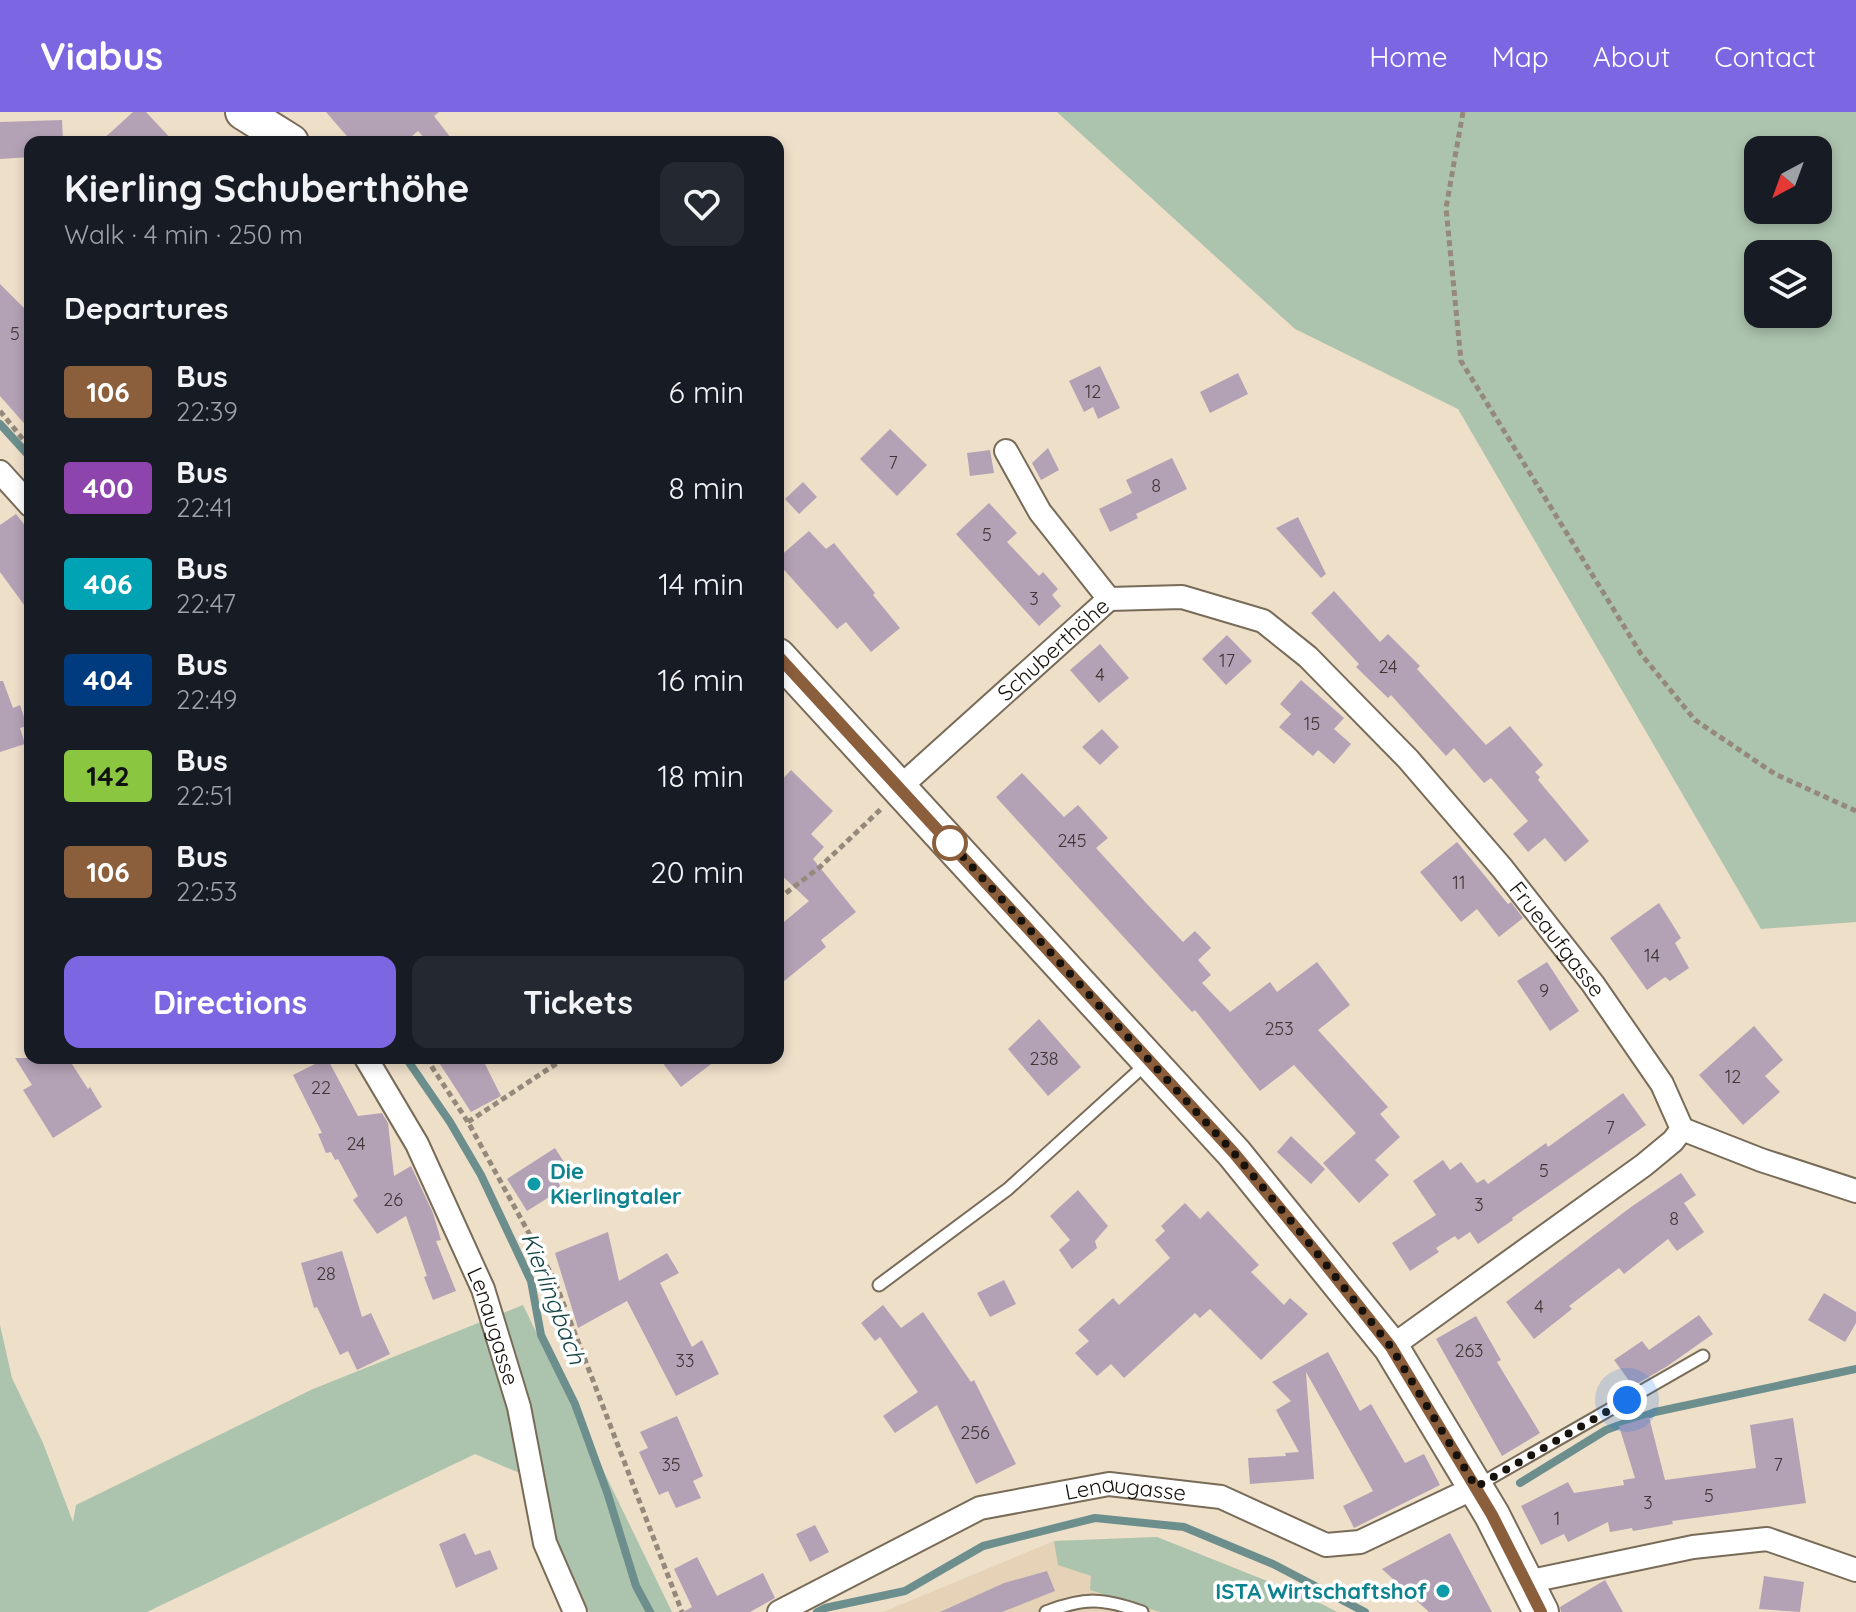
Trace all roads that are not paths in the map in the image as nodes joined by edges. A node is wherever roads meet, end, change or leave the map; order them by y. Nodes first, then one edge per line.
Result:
1 (243, 112) edge
2 (281, 136) edge
3 (1006, 451) dead end
4 (0, 472) edge
5 (24, 498) edge
6 (1109, 599) junction
7 (784, 662) edge
8 (900, 787) junction
9 (1149, 1061) junction
10 (370, 1064) edge
11 (1682, 1129) junction
12 (1856, 1191) edge
13 (879, 1285) dead end
14 (1391, 1347) junction
15 (1703, 1356) dead end
16 (1476, 1487) junction
17 (1856, 1570) edge
18 (1526, 1582) junction
19 (575, 1612) edge
20 (779, 1612) edge
21 (1046, 1612) edge
22 (1142, 1612) edge
23 (1541, 1612) edge

1 - 2 main road
3 - 6 street, Schuberthöhe
4 - 5 street
6 - 8 street, Schuberthöhe
6 - 11 street, Frueaufgasse
7 - 8 main road
8 - 9 main road
9 - 13 lane
9 - 14 main road
10 - 19 street, Lenaugasse
11 - 12 street
11 - 14 street
14 - 16 main road
15 - 16 lane
16 - 18 main road
16 - 20 street, Lenaugasse
17 - 18 street
18 - 23 main road
21 - 22 lane

